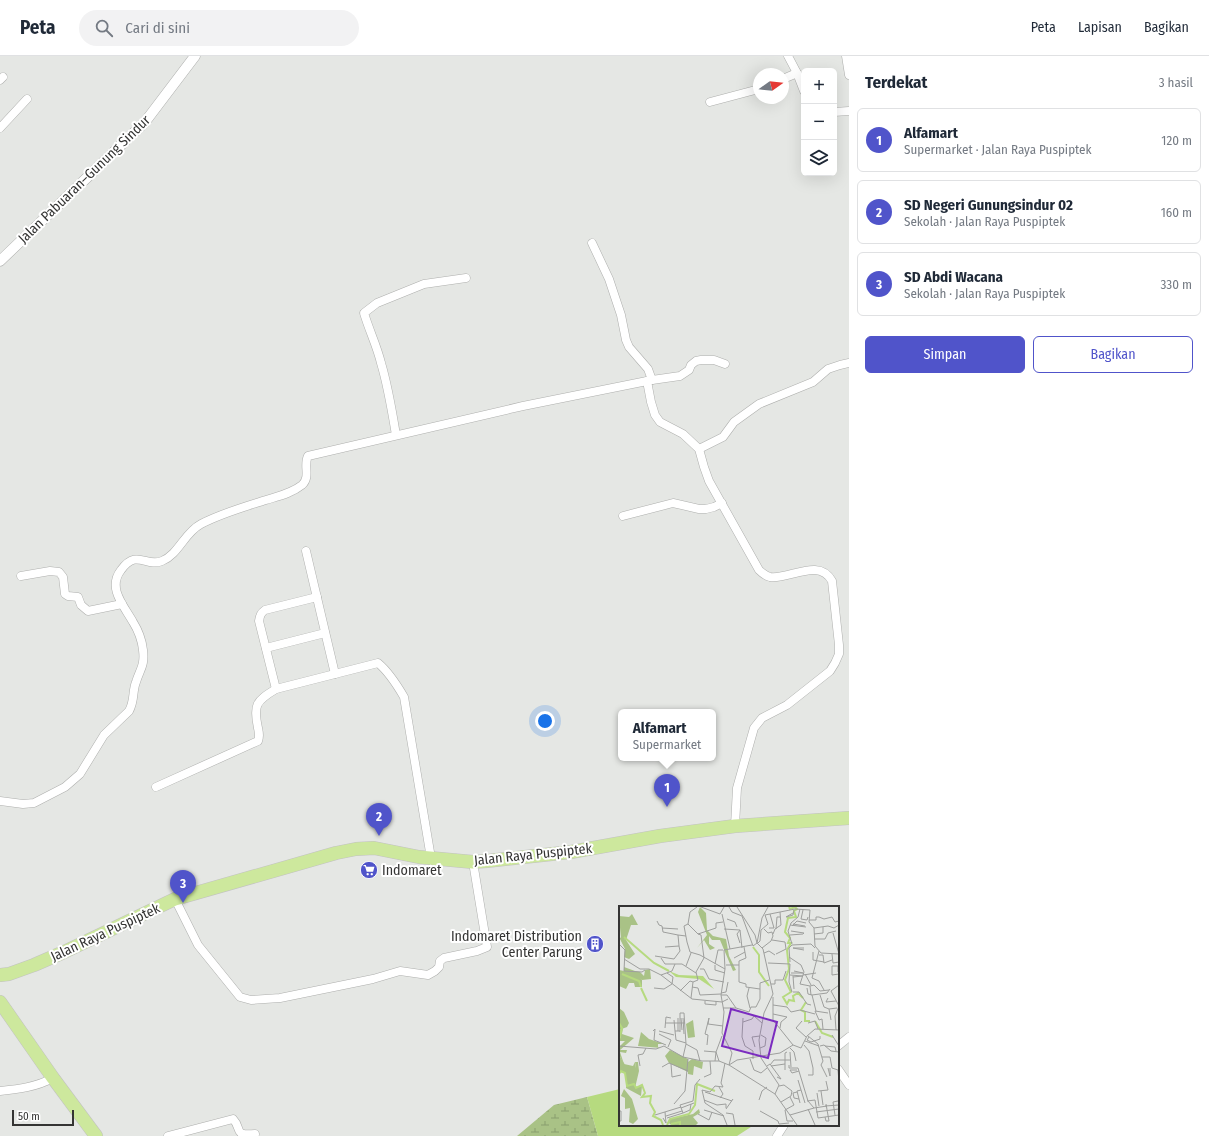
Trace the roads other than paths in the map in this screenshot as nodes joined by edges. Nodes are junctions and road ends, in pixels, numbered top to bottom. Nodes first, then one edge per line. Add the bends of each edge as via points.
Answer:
1 (195, 56) edge
2 (788, 56) edge
3 (846, 56) edge
4 (797, 73) junction
5 (849, 75) edge
6 (789, 76) edge
7 (801, 83) edge
8 (753, 90) edge
9 (27, 99) dead end
10 (710, 102) dead end
11 (849, 111) edge
12 (837, 112) edge
13 (0, 128) edge
14 (592, 243) dead end
15 (0, 261) edge
16 (466, 278) dead end
17 (849, 363) edge
18 (725, 364) dead end
19 (650, 380) junction
20 (396, 435) junction
21 (699, 449) junction
22 (722, 503) junction
23 (623, 516) dead end
24 (306, 551) dead end
25 (21, 576) dead end
26 (317, 596) junction
27 (122, 604) junction
28 (325, 633) junction
29 (266, 648) junction
30 (335, 674) junction
31 (276, 689) junction
32 (156, 788) dead end
33 (0, 801) edge
34 (849, 818) edge
35 (735, 826) junction
36 (431, 858) junction
37 (473, 862) junction
38 (175, 899) junction
39 (0, 975) edge
40 (0, 1002) edge
41 (849, 1037) edge
42 (839, 1045) edge
43 (839, 1070) edge
44 (53, 1078) junction
45 (849, 1085) edge
46 (0, 1091) edge
47 (783, 1126) edge
48 (255, 1134) dead end
49 (96, 1136) edge
50 (168, 1136) edge
51 (777, 1136) edge

1 - 15 street, Jalan Pabuaran–Gunung Sindur via 145,122
2 - 4 street
3 - 5 street
4 - 6 street
4 - 7 street
8 - 10 street
9 - 13 street
11 - 12 street
14 - 19 street via 609,279 626,340 648,368
16 - 20 street via 424,284 377,303 364,313 381,361
17 - 21 street via 828,369 813,382 758,404 734,422 723,437
18 - 19 street via 714,360 696,361 680,376
19 - 20 street
19 - 21 street via 655,415 660,422 683,434
20 - 27 street via 308,456 306,481 294,491 200,524 188,534 172,555 161,562 135,559 128,563 121,570 115,585
21 - 22 street via 709,481
22 - 23 street via 706,509 673,503
22 - 35 street via 763,573 775,577 813,570 830,576 839,654 830,671 787,705 762,718 754,728 736,788
24 - 26 street
25 - 27 street via 59,572 63,578 65,594 78,597 81,605 88,611
26 - 28 street
26 - 29 street via 261,612 259,621
27 - 33 street via 140,638 144,660 129,711 104,735 80,774 65,787 34,802 23,804
28 - 29 street
28 - 30 street
29 - 31 street
30 - 31 street
30 - 36 street via 378,664 398,686 404,697
31 - 32 street via 255,708 258,741
34 - 35 main road, Jalan Raya Puspiptek
35 - 37 main road, Jalan Raya Puspiptek via 571,852
36 - 37 main road, Jalan Raya Puspiptek
36 - 38 main road, Jalan Raya Puspiptek via 374,848 356,849
37 - 38 street via 487,947 444,958 440,961 439,967 428,975 400,971 280,998 251,1000 240,997 198,945
38 - 39 main road, Jalan Raya Puspiptek via 64,952 34,965
40 - 44 main road
41 - 42 street
43 - 45 street
44 - 46 street via 25,1088
44 - 49 main road
47 - 51 street
48 - 50 street via 241,1134 233,1119

